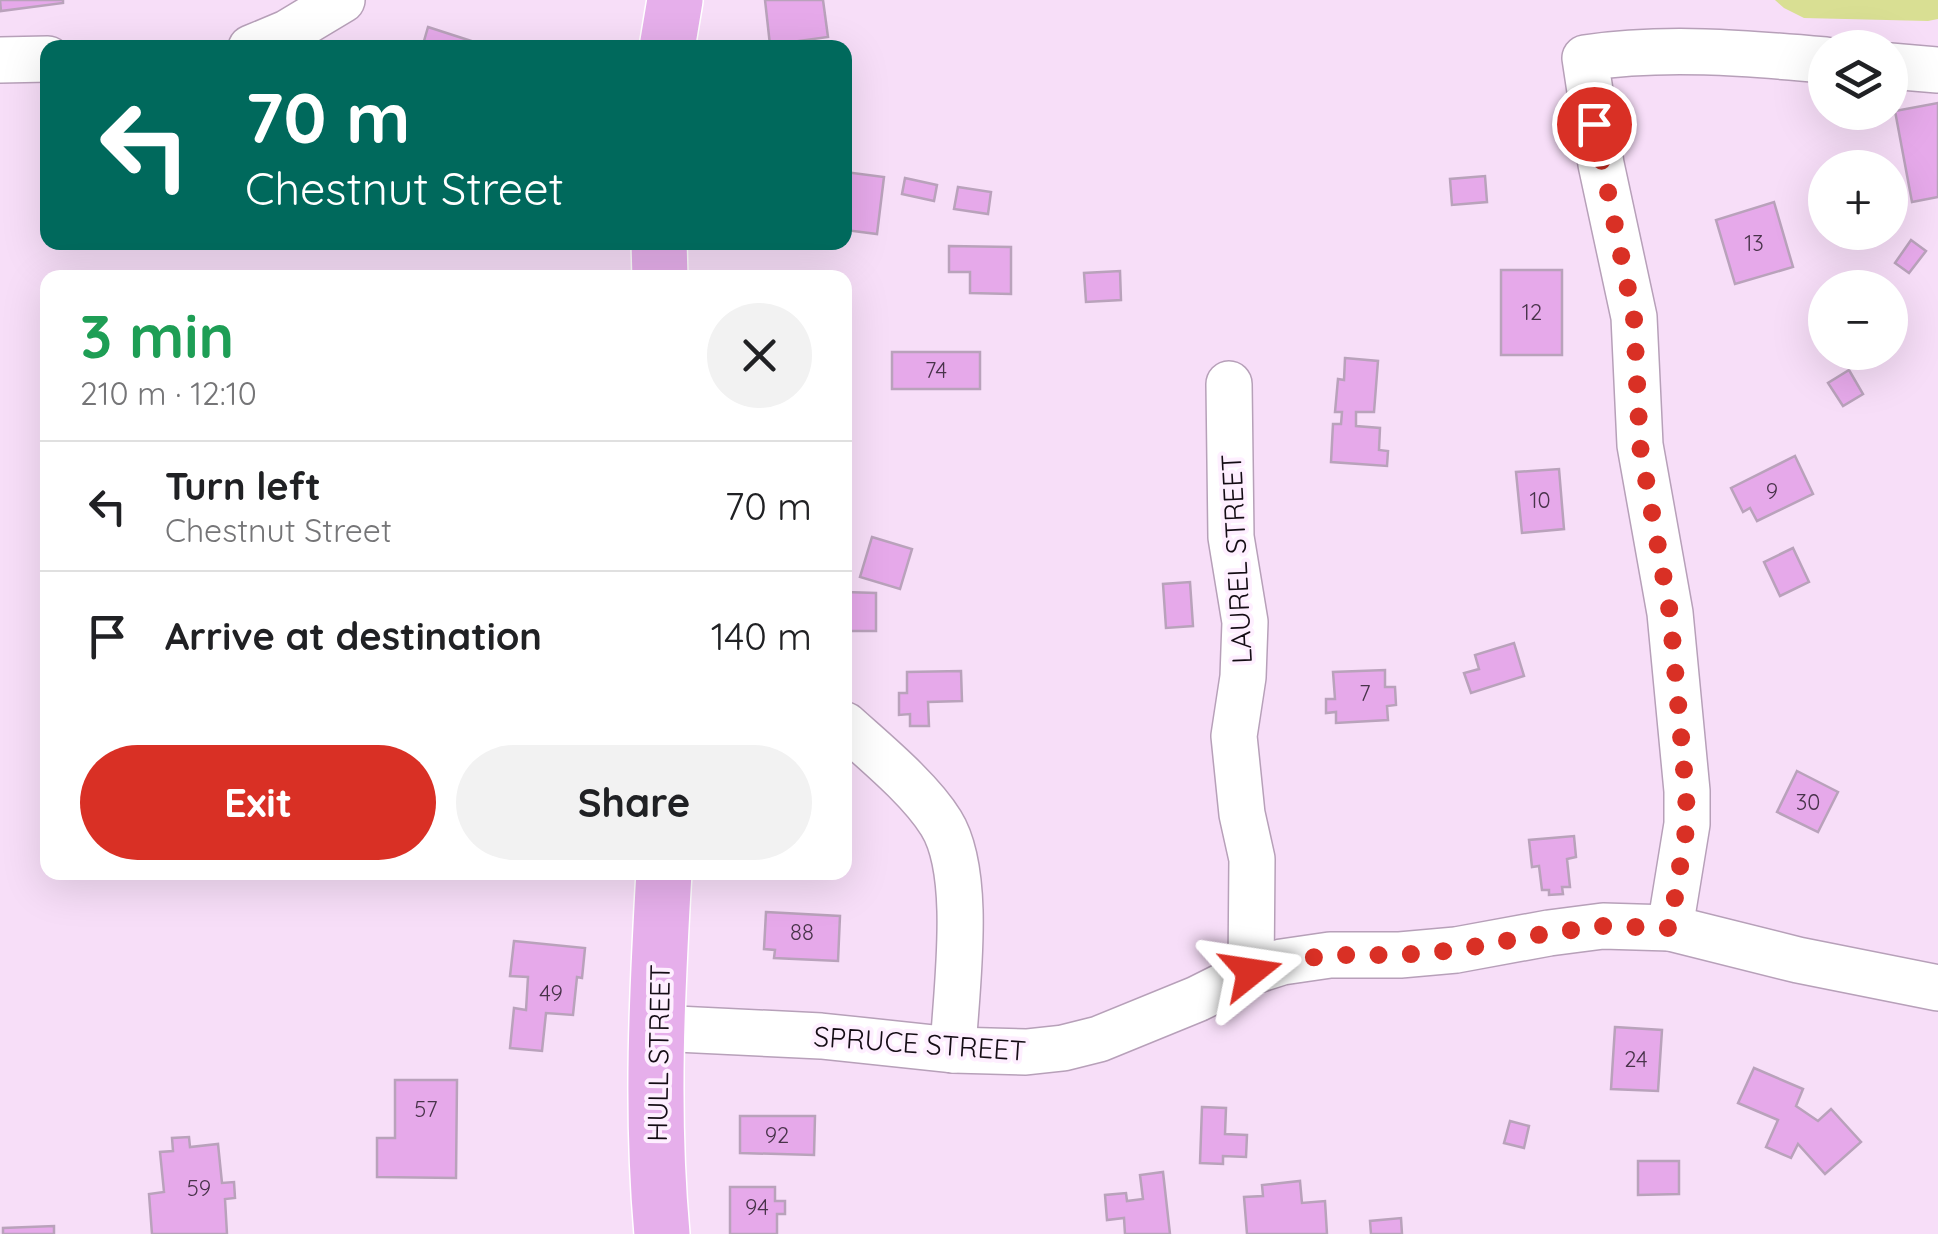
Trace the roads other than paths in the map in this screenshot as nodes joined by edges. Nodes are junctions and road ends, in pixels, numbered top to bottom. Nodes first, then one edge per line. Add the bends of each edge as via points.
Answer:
1 (342, 0) edge
2 (674, 0) edge
3 (271, 40) edge
4 (667, 40) edge
5 (40, 58) edge
6 (1808, 59) edge
7 (0, 60) edge
8 (1908, 68) edge
9 (1938, 70) edge
10 (1229, 384) dead end
11 (852, 732) edge
12 (664, 880) edge
13 (1670, 928) junction
14 (1251, 972) junction
15 (1938, 988) edge
16 (656, 1028) junction
17 (953, 1050) junction
18 (662, 1234) edge

1 - 3 street
2 - 4 main road
5 - 7 street
6 - 13 street via 1677,51 1585,58 1634,318 1640,446 1670,613 1687,824
8 - 9 street
10 - 14 street, LAUREL STREET via 1232,537 1246,622 1234,736 1252,859
11 - 17 street via 927,803 952,850 960,912
12 - 16 main road, HULL STREET
13 - 14 street, SPRUCE STREET via 1603,926 1456,950 1330,955
13 - 15 street, SPRUCE STREET
14 - 17 street, SPRUCE STREET via 1099,1039 1026,1052
16 - 17 street, SPRUCE STREET
16 - 18 main road, HULL STREET

